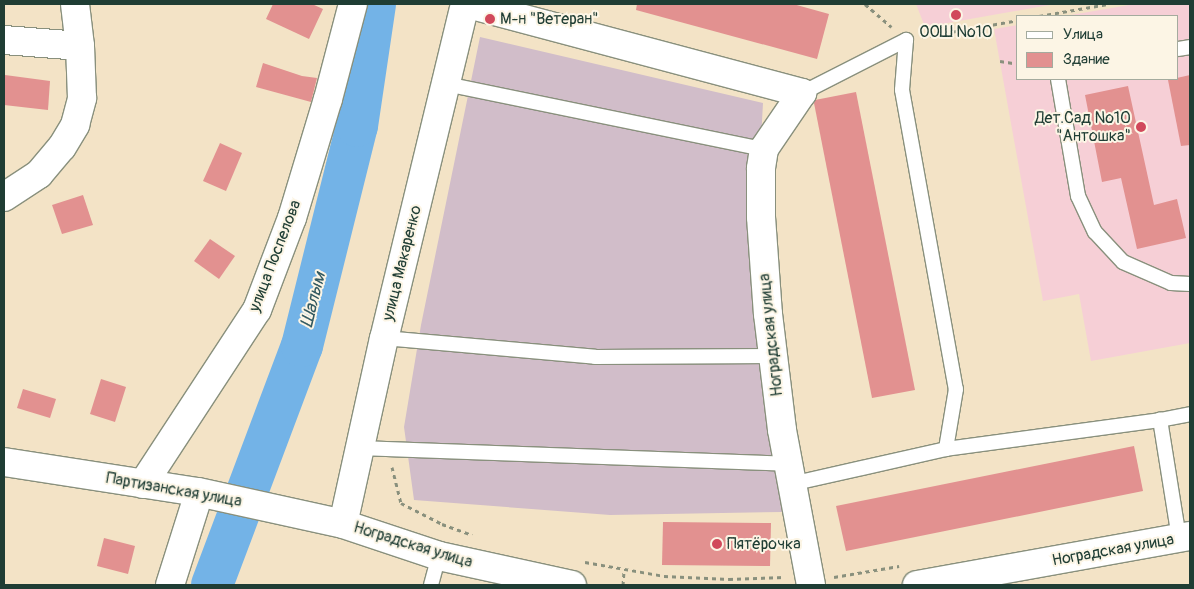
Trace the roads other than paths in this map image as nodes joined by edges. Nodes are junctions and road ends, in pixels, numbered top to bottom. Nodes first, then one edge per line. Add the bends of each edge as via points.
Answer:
1 (75, 4) edge
2 (353, 4) edge
3 (466, 4) edge
4 (4, 40) edge
5 (80, 46) junction
6 (1058, 80) edge
7 (446, 84) junction
8 (802, 93) junction
9 (764, 149) junction
10 (4, 198) edge
11 (1190, 284) edge
12 (384, 338) junction
13 (772, 356) junction
14 (1190, 414) edge
15 (1160, 420) junction
16 (359, 448) junction
17 (946, 449) junction
18 (4, 462) edge
19 (789, 474) junction
20 (143, 484) junction
21 (199, 493) junction
22 (343, 524) junction
23 (1185, 537) edge
24 (439, 556) junction
25 (574, 572) edge
26 (913, 575) edge
27 (974, 580) edge
28 (810, 581) edge
29 (170, 585) edge
30 (431, 585) edge

1 - 5 street
2 - 20 street, улица Поспелова via 292,218 257,310
3 - 7 street, улица Макаренко
3 - 8 street
4 - 5 street
5 - 10 street via 82,98 75,125 62,148 39,174
6 - 11 lane via 1078,196 1095,232 1123,262 1171,283
7 - 9 lane
7 - 12 street, улица Макаренко
8 - 9 street, Ноградская улица
8 - 17 lane via 906,40 902,90 956,389
9 - 13 street, Ноградская улица via 761,217
12 - 13 lane via 595,357
12 - 16 street, улица Макаренко
13 - 19 street, Ноградская улица
14 - 15 lane
15 - 17 lane
15 - 23 lane
16 - 19 lane
16 - 22 street, улица Макаренко
17 - 19 lane
18 - 20 street, Партизанская улица
19 - 28 street, Ноградская улица
20 - 21 street, Партизанская улица
21 - 22 street, Партизанская улица
21 - 29 street
22 - 24 street, Ноградская улица
23 - 27 street, Ноградская улица
24 - 25 street, Ноградская улица
24 - 30 lane
26 - 27 street, Ноградская улица

